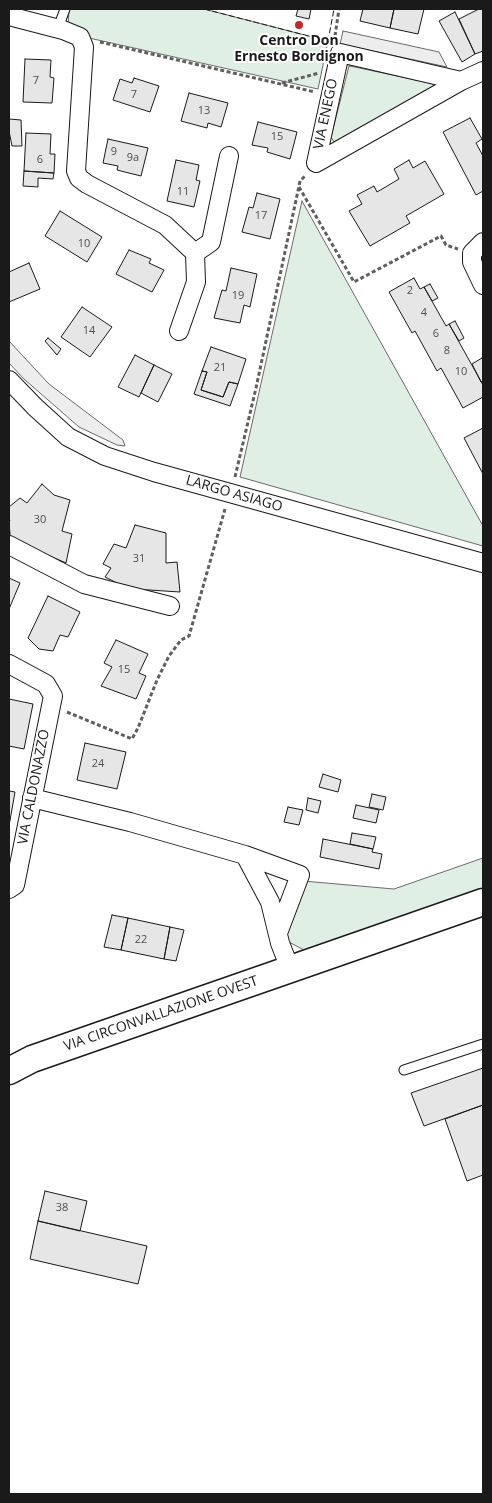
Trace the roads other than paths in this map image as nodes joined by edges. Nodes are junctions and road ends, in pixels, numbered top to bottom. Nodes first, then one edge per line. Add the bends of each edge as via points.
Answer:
1 (64, 9) edge
2 (9, 16) edge
3 (58, 28) junction
4 (483, 70) edge
5 (461, 80) junction
6 (229, 156) dead end
7 (483, 242) edge
8 (195, 253) junction
9 (483, 285) edge
10 (179, 330) dead end
11 (9, 380) edge
12 (9, 545) edge
13 (483, 564) edge
14 (170, 606) dead end
15 (9, 664) edge
16 (32, 798) junction
17 (245, 854) junction
18 (9, 889) edge
19 (483, 902) edge
20 (278, 932) junction
21 (290, 969) junction
22 (483, 1044) edge
23 (20, 1062) edge
24 (404, 1070) dead end
25 (9, 1071) edge

1 - 3 lane
2 - 3 street
3 - 8 street via 80,37 84,47 76,171 79,178 165,226
4 - 5 street, VIA ENEGO
5 - 5 street, VIA ENEGO via 444,90 316,163 340,53
6 - 8 street via 211,242
7 - 9 street via 472,253 472,262
8 - 10 street via 196,282
11 - 13 street, LARGO ASIAGO via 68,437 105,456
12 - 14 street via 84,584
15 - 16 street, VIA CALDONAZZO via 46,684 53,696
16 - 17 street
16 - 18 street, VIA CALDONAZZO via 15,885
17 - 20 street via 270,902
17 - 20 street via 300,875
19 - 21 main road, VIA CIRCONVALLAZIONE OVEST
20 - 21 street
21 - 23 main road, VIA CIRCONVALLAZIONE OVEST
22 - 24 lane
23 - 25 main road, VIA CIRCONVALLAZIONE OVEST

